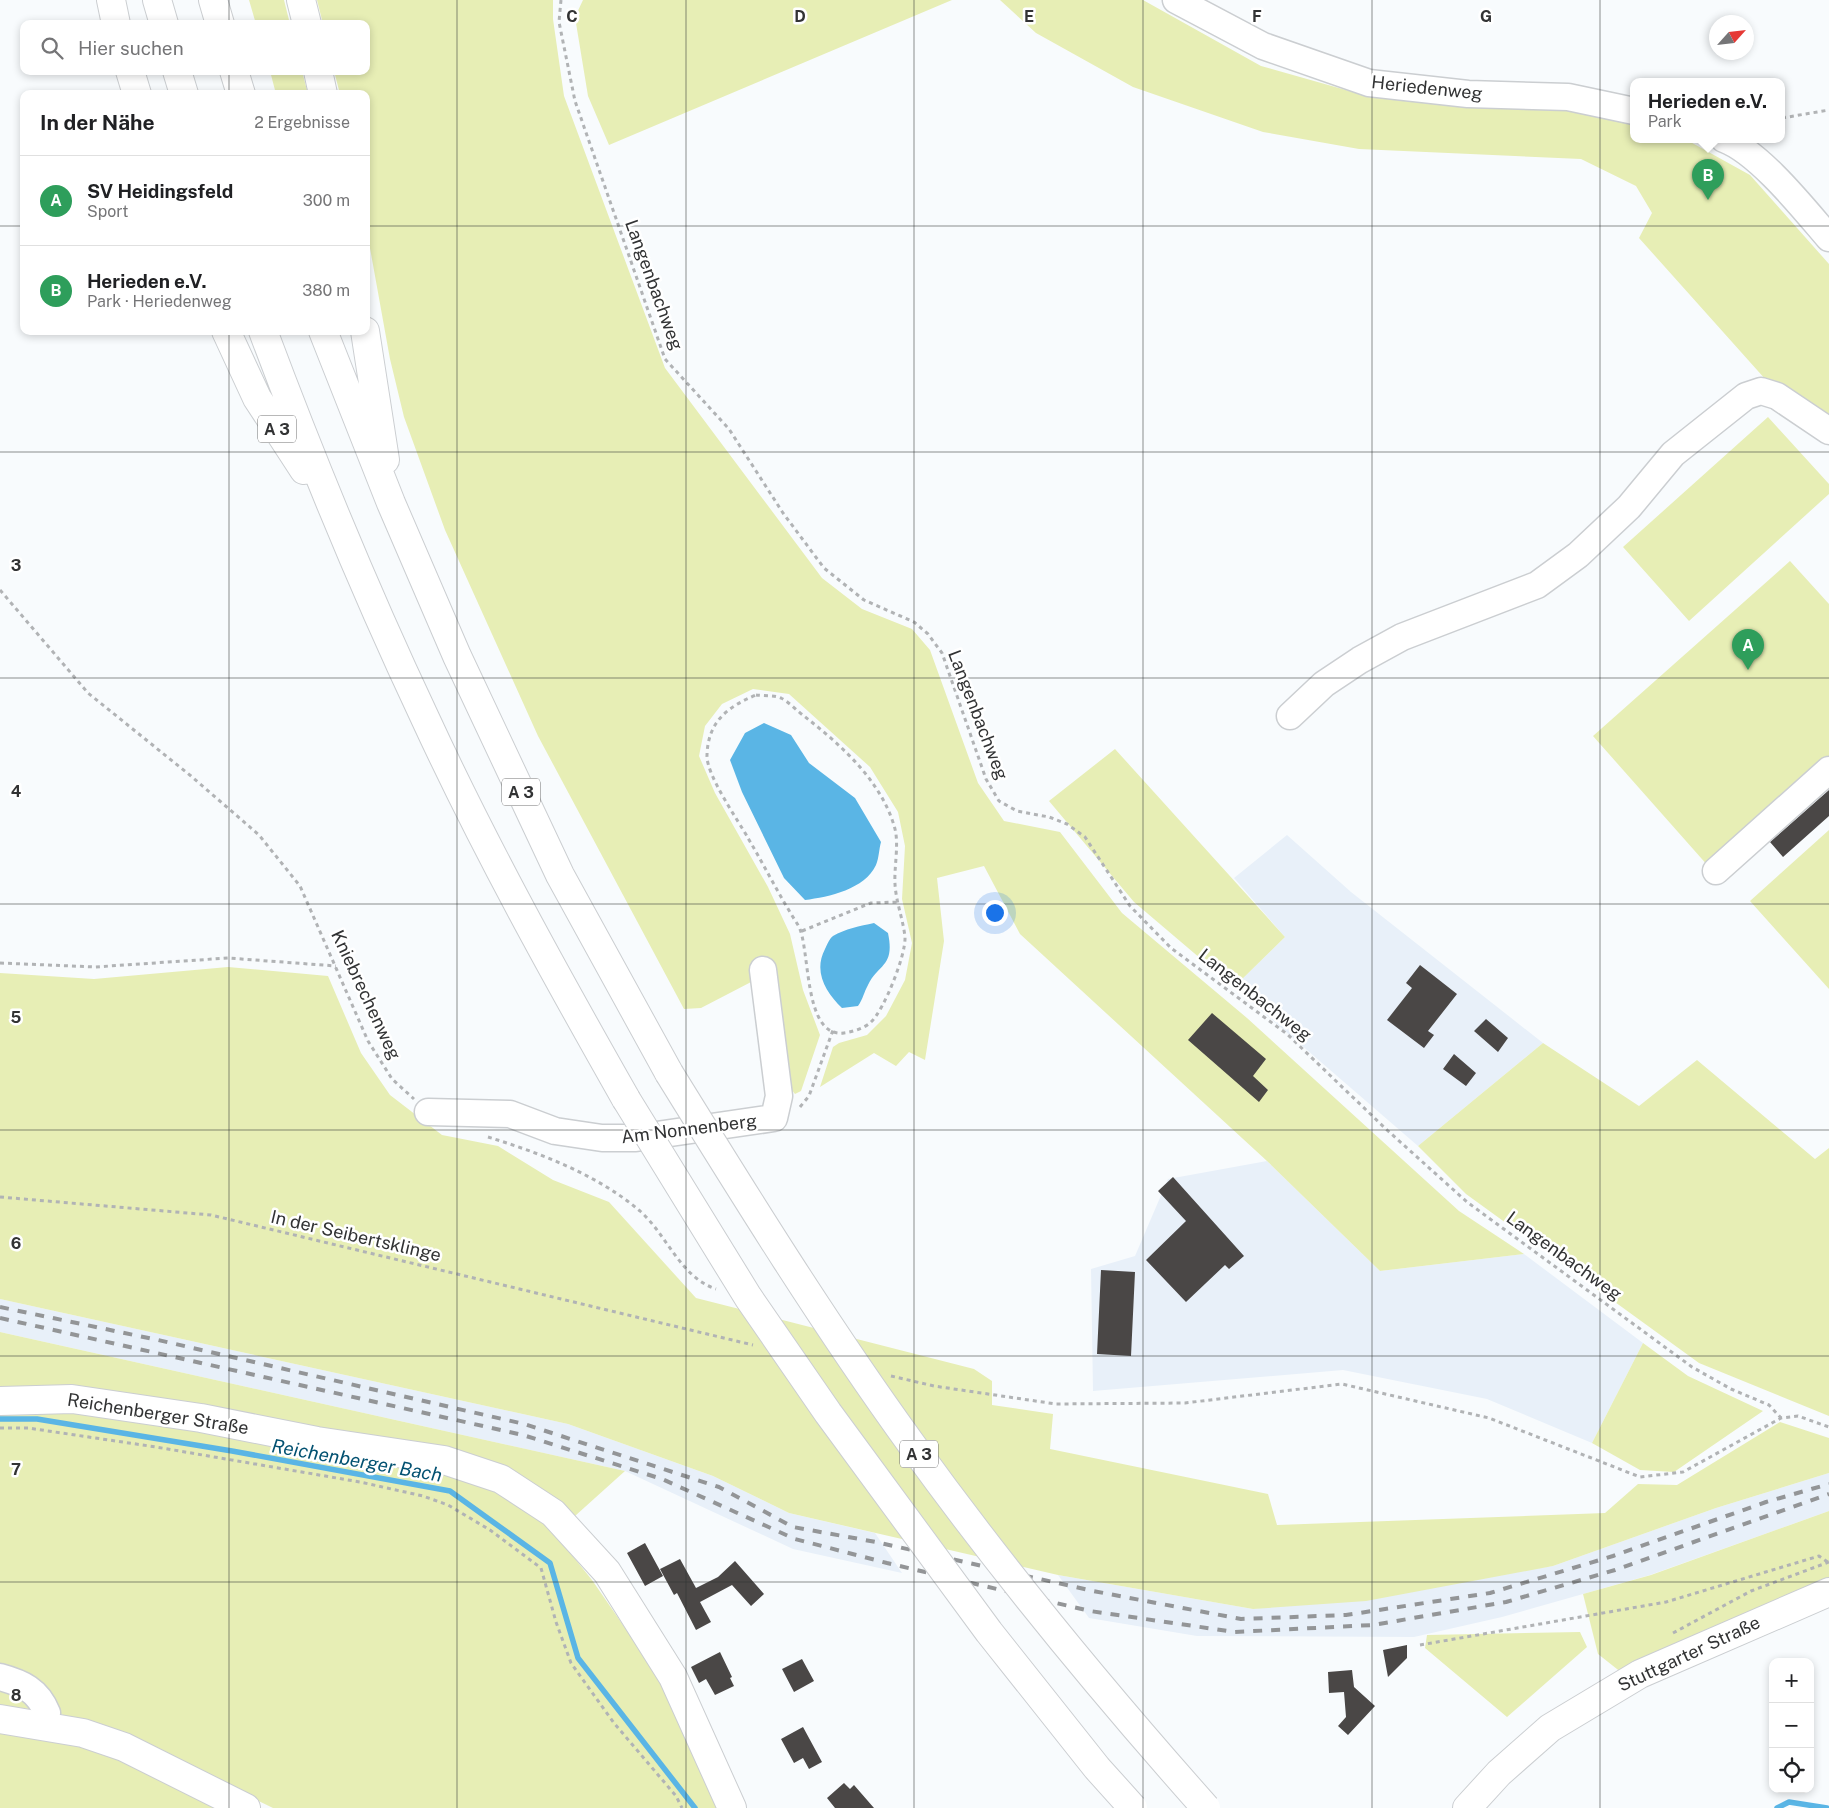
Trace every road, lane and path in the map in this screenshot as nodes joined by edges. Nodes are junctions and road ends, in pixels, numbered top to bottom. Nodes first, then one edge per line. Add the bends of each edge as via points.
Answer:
1 (111, 0) edge
2 (157, 0) edge
3 (213, 0) edge
4 (301, 0) edge
5 (561, 0) edge
6 (1176, 0) edge
7 (115, 20) edge
8 (163, 20) edge
9 (219, 20) edge
10 (306, 20) edge
11 (131, 75) edge
12 (178, 75) edge
13 (235, 75) edge
14 (319, 75) edge
15 (136, 90) edge
16 (183, 90) edge
17 (240, 90) edge
18 (322, 90) edge
19 (1630, 110) edge
20 (1829, 110) edge
21 (1785, 117) edge
22 (1733, 143) edge
23 (1829, 238) edge
24 (228, 335) edge
25 (264, 335) edge
26 (325, 335) edge
27 (366, 335) edge
28 (1829, 431) edge
29 (391, 503) junction
30 (338, 522) junction
31 (0, 590) edge
32 (1290, 716) dead end
33 (1829, 770) edge
34 (1716, 871) dead end
35 (897, 902) junction
36 (802, 931) junction
37 (0, 963) edge
38 (336, 966) junction
39 (763, 970) dead end
40 (833, 1030) junction
41 (428, 1112) joint
42 (774, 1118) junction
43 (481, 1134) dead end
44 (0, 1197) edge
45 (718, 1289) dead end
46 (700, 1332) dead end
47 (966, 1391) dead end
48 (0, 1401) edge
49 (1781, 1418) junction
50 (0, 1428) edge
51 (1829, 1428) edge
52 (1829, 1563) edge
53 (1829, 1592) edge
54 (1420, 1645) dead end
55 (0, 1677) edge
56 (0, 1719) edge
57 (41, 1725) junction
58 (246, 1808) edge
59 (682, 1808) edge
60 (732, 1808) edge
61 (1133, 1808) edge
62 (1206, 1808) edge
63 (1467, 1808) edge

1 - 7 main road
2 - 8 main road
3 - 9 main road
4 - 10 main road
5 - 49 path, Langenbachweg via 559,22 575,101 666,359 729,429 783,513 824,568 864,600 914,622 928,634 942,654 986,779 999,801 1017,811 1067,824 1085,836 1130,906 1171,948 1287,1034 1467,1202 1692,1367 1769,1405
6 - 19 street, Heriedenweg via 1263,46 1369,83 1468,94 1568,98
11 - 15 main road
12 - 16 main road
13 - 17 main road
14 - 18 main road
20 - 21 path
22 - 23 street via 1769,172
24 - 30 main road, A 3 via 257,398
25 - 30 main road, A 3
26 - 29 main road, A 3
27 - 29 main road
28 - 32 street via 1777,396 1761,391 1746,396 1673,454 1629,507 1578,555 1537,585 1402,638 1360,660 1324,684
29 - 62 main road, A 3, bridge via 457,656 560,875 669,1073 792,1270 912,1445 1030,1602
30 - 61 main road, A 3, bridge via 424,717 533,933 626,1099 748,1296 828,1413 989,1632 1097,1768
31 - 38 path, Kniebrechenweg via 88,693 259,835 300,886
33 - 34 street
35 - 36 path via 871,903
35 - 36 path via 896,830 865,772 827,734 780,698 756,695 734,704 720,717 710,735 707,758 717,786
35 - 40 path via 905,938 901,963 878,1014 871,1023 858,1029 842,1033
36 - 40 path via 811,1000 818,1015
37 - 38 path via 95,967 228,958
38 - 41 path, Kniebrechenweg via 368,1041 392,1079
39 - 42 street, Am Nonnenberg via 779,1096
40 - 42 path via 809,1096 794,1113
41 - 42 street, Am Nonnenberg via 510,1114 555,1131 602,1138 636,1138
43 - 45 path via 530,1150 618,1194 642,1213 684,1267
44 - 46 path, In der Seibertsklinge via 211,1215
47 - 49 path via 1056,1404 1185,1404 1342,1384 1489,1418 1640,1476 1683,1472
48 - 60 main road, Reichenberger Straße via 72,1399 201,1418 317,1441 444,1460 501,1479 553,1513 608,1572 674,1677
49 - 51 path via 1798,1416
50 - 59 path via 28,1428 156,1447 360,1482 448,1505 490,1530 541,1568 571,1663 614,1722 676,1796
52 - 54 path via 1818,1556 1666,1602
53 - 63 main road, Stuttgarter Straße via 1640,1674 1550,1728 1494,1770
55 - 57 street via 22,1683 34,1692 47,1713
56 - 57 main road
57 - 58 main road via 83,1733 124,1746

